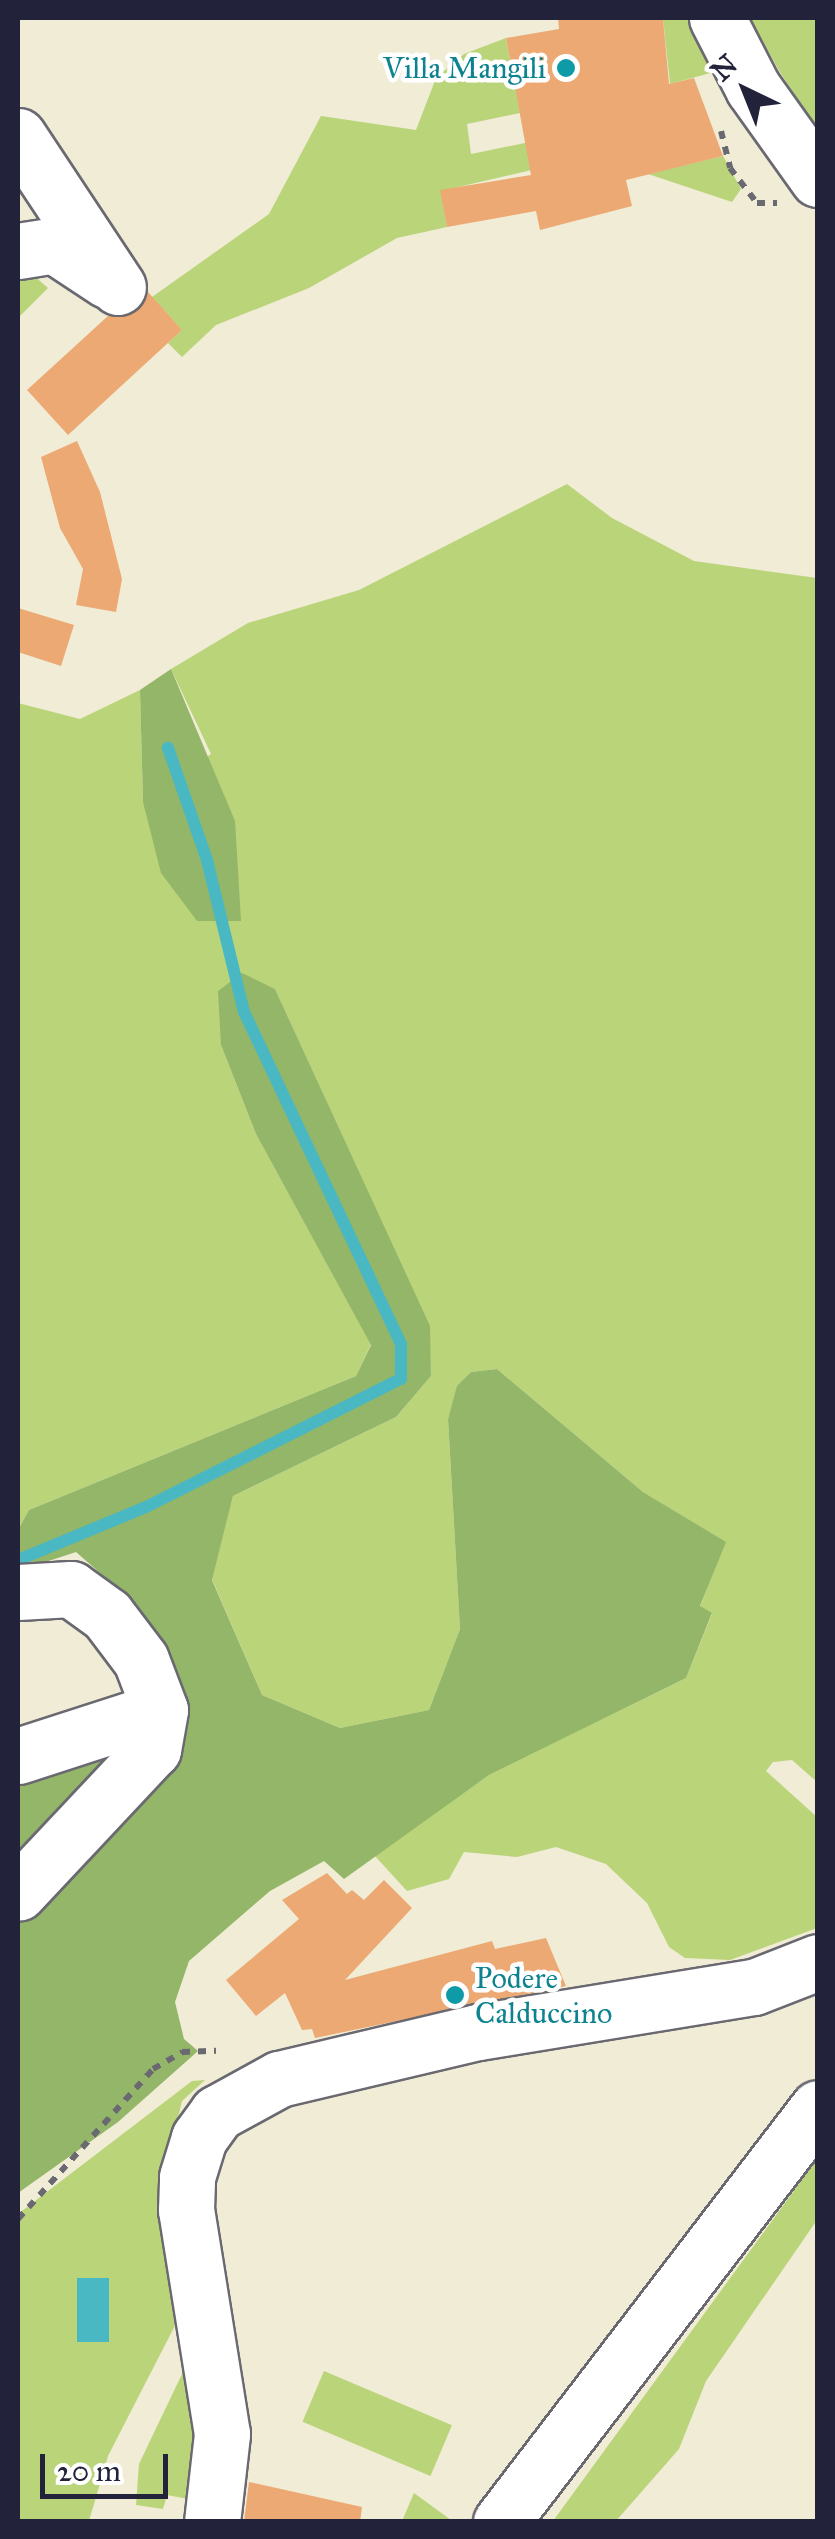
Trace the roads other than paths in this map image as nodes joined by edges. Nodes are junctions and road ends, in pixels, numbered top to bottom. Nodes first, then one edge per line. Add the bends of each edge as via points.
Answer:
1 (717, 18) edge
2 (18, 136) edge
3 (798, 191) edge
4 (18, 251) edge
5 (18, 1592) edge
6 (160, 1710) junction
7 (18, 1756) edge
8 (18, 1893) edge
9 (818, 1962) edge
10 (818, 2108) edge
11 (212, 2522) edge
12 (501, 2522) edge

1 - 3 street
2 - 4 street via 118,287 54,245
5 - 6 street via 70,1589 107,1614 140,1660
6 - 7 street
6 - 8 street via 153,1749
9 - 11 street via 754,1987 478,2032 279,2078 217,2113 195,2151 186,2210 222,2434
10 - 12 street

